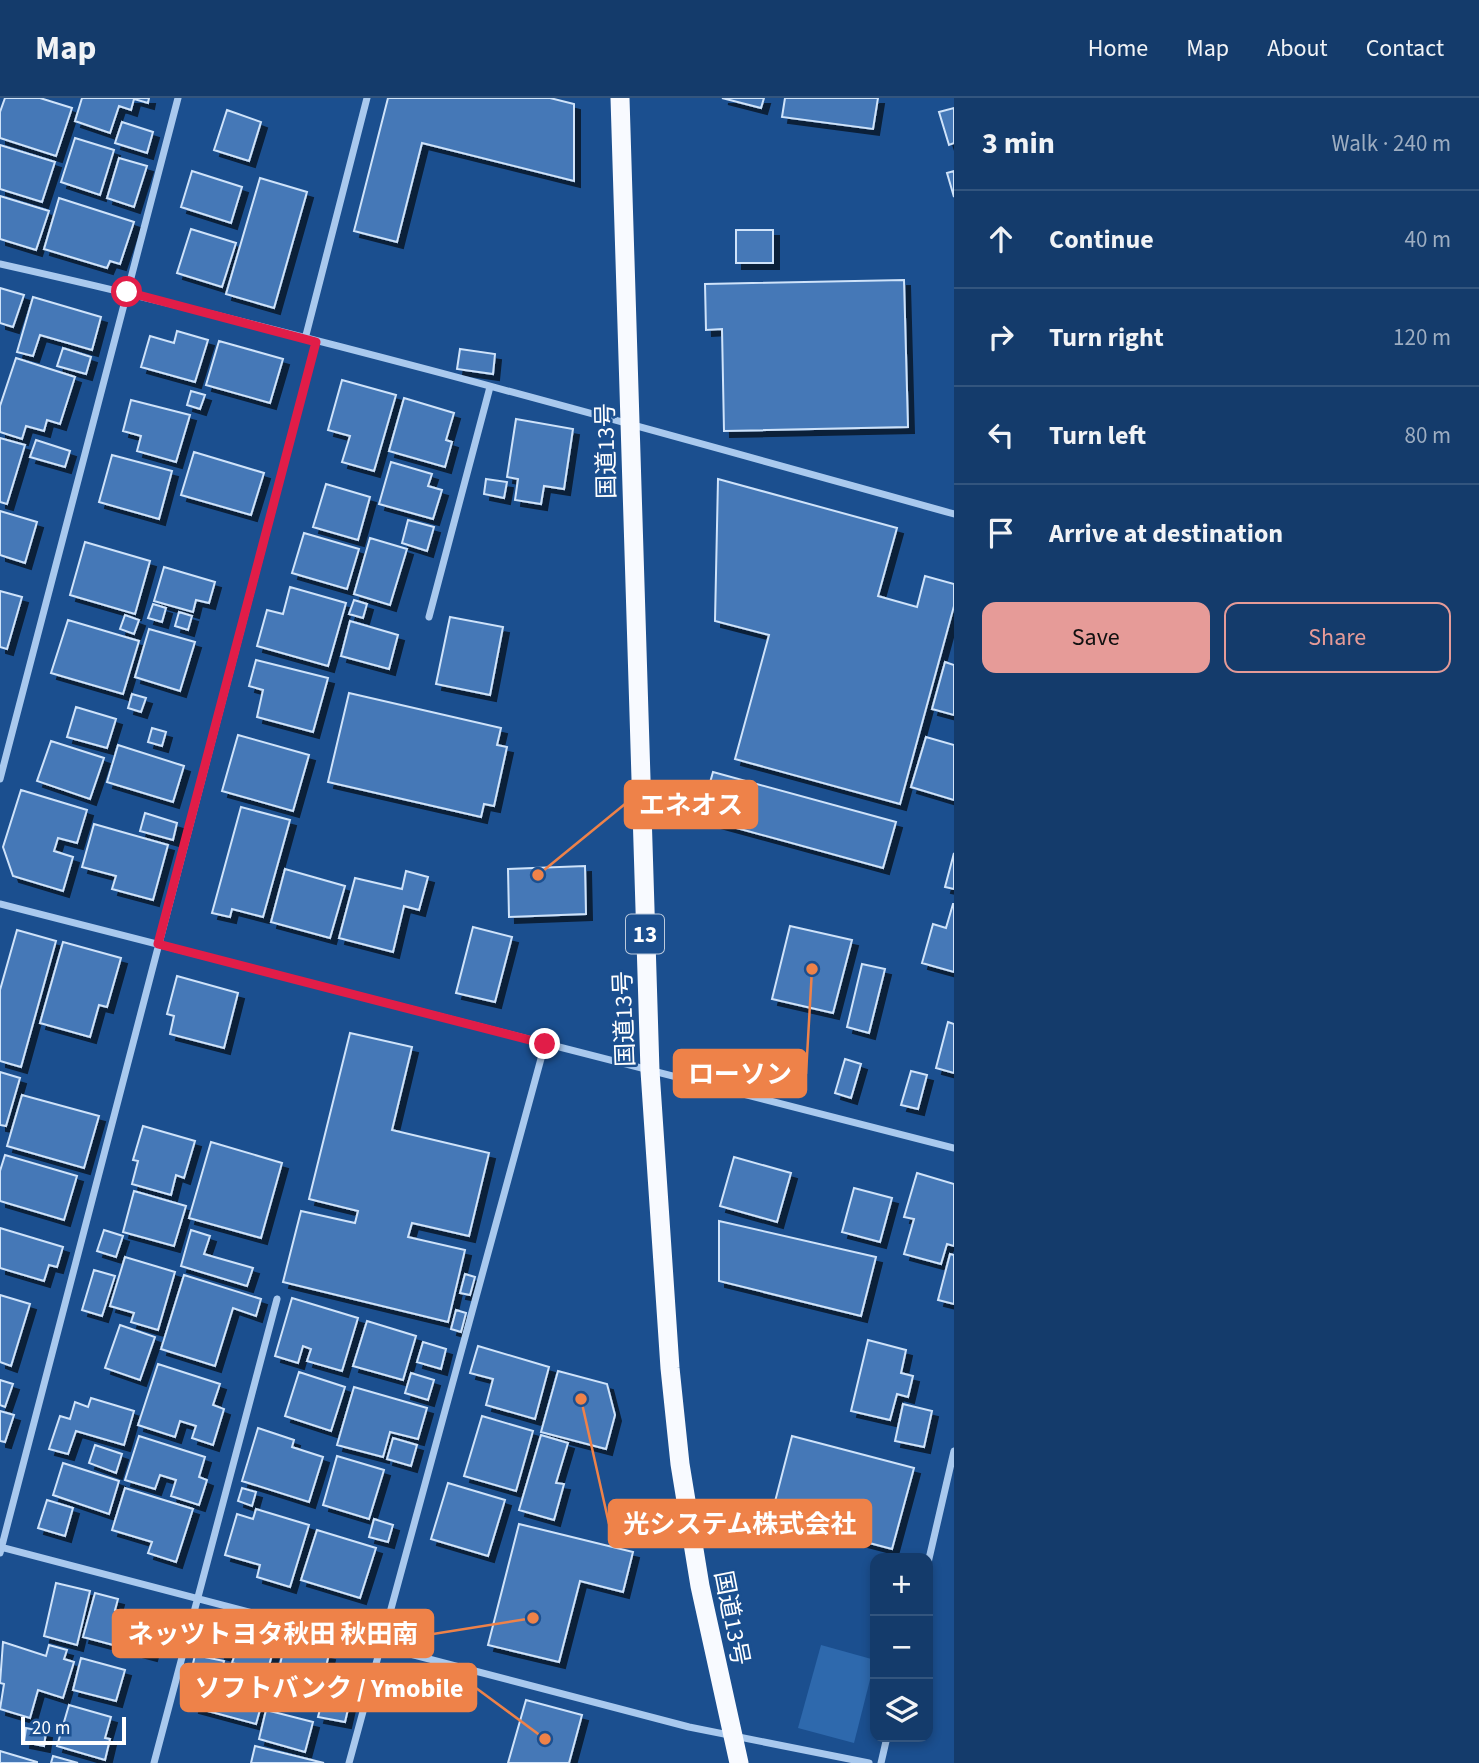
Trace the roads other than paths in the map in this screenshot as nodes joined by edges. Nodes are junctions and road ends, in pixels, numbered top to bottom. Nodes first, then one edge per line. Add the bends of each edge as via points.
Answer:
1 (178, 98) edge
2 (368, 98) edge
3 (620, 98) edge
4 (0, 264) edge
5 (127, 292) junction
6 (305, 339) junction
7 (316, 342) junction
8 (490, 387) junction
9 (631, 424) junction
10 (954, 514) edge
11 (429, 617) dead end
12 (0, 779) edge
13 (0, 904) edge
14 (158, 944) junction
15 (545, 1044) junction
16 (650, 1071) junction
17 (954, 1148) edge
18 (277, 1299) dead end
19 (954, 1451) edge
20 (1, 1549) edge
21 (930, 1553) edge
22 (198, 1598) junction
23 (380, 1646) junction
24 (732, 1735) junction
25 (886, 1742) edge
26 (154, 1763) edge
27 (349, 1763) edge
28 (739, 1763) edge
29 (870, 1763) edge
30 (881, 1763) edge

1 - 5 street
2 - 6 street
3 - 9 highway, 国道13号 / 13
4 - 5 street
5 - 6 street
5 - 12 street
6 - 7 street
7 - 8 street
7 - 14 street
8 - 9 street
8 - 11 street
9 - 10 street
9 - 16 highway, 国道13号 / 13
13 - 14 street
14 - 15 street
14 - 20 street
15 - 16 street
15 - 23 street
16 - 17 street
16 - 24 highway, 国道13号 / 13 via 680,1464
18 - 22 street
19 - 21 street
20 - 22 street
22 - 23 street
22 - 26 street
23 - 24 street
23 - 27 street
24 - 28 highway, 国道13号 / 13
24 - 29 street
25 - 30 street

